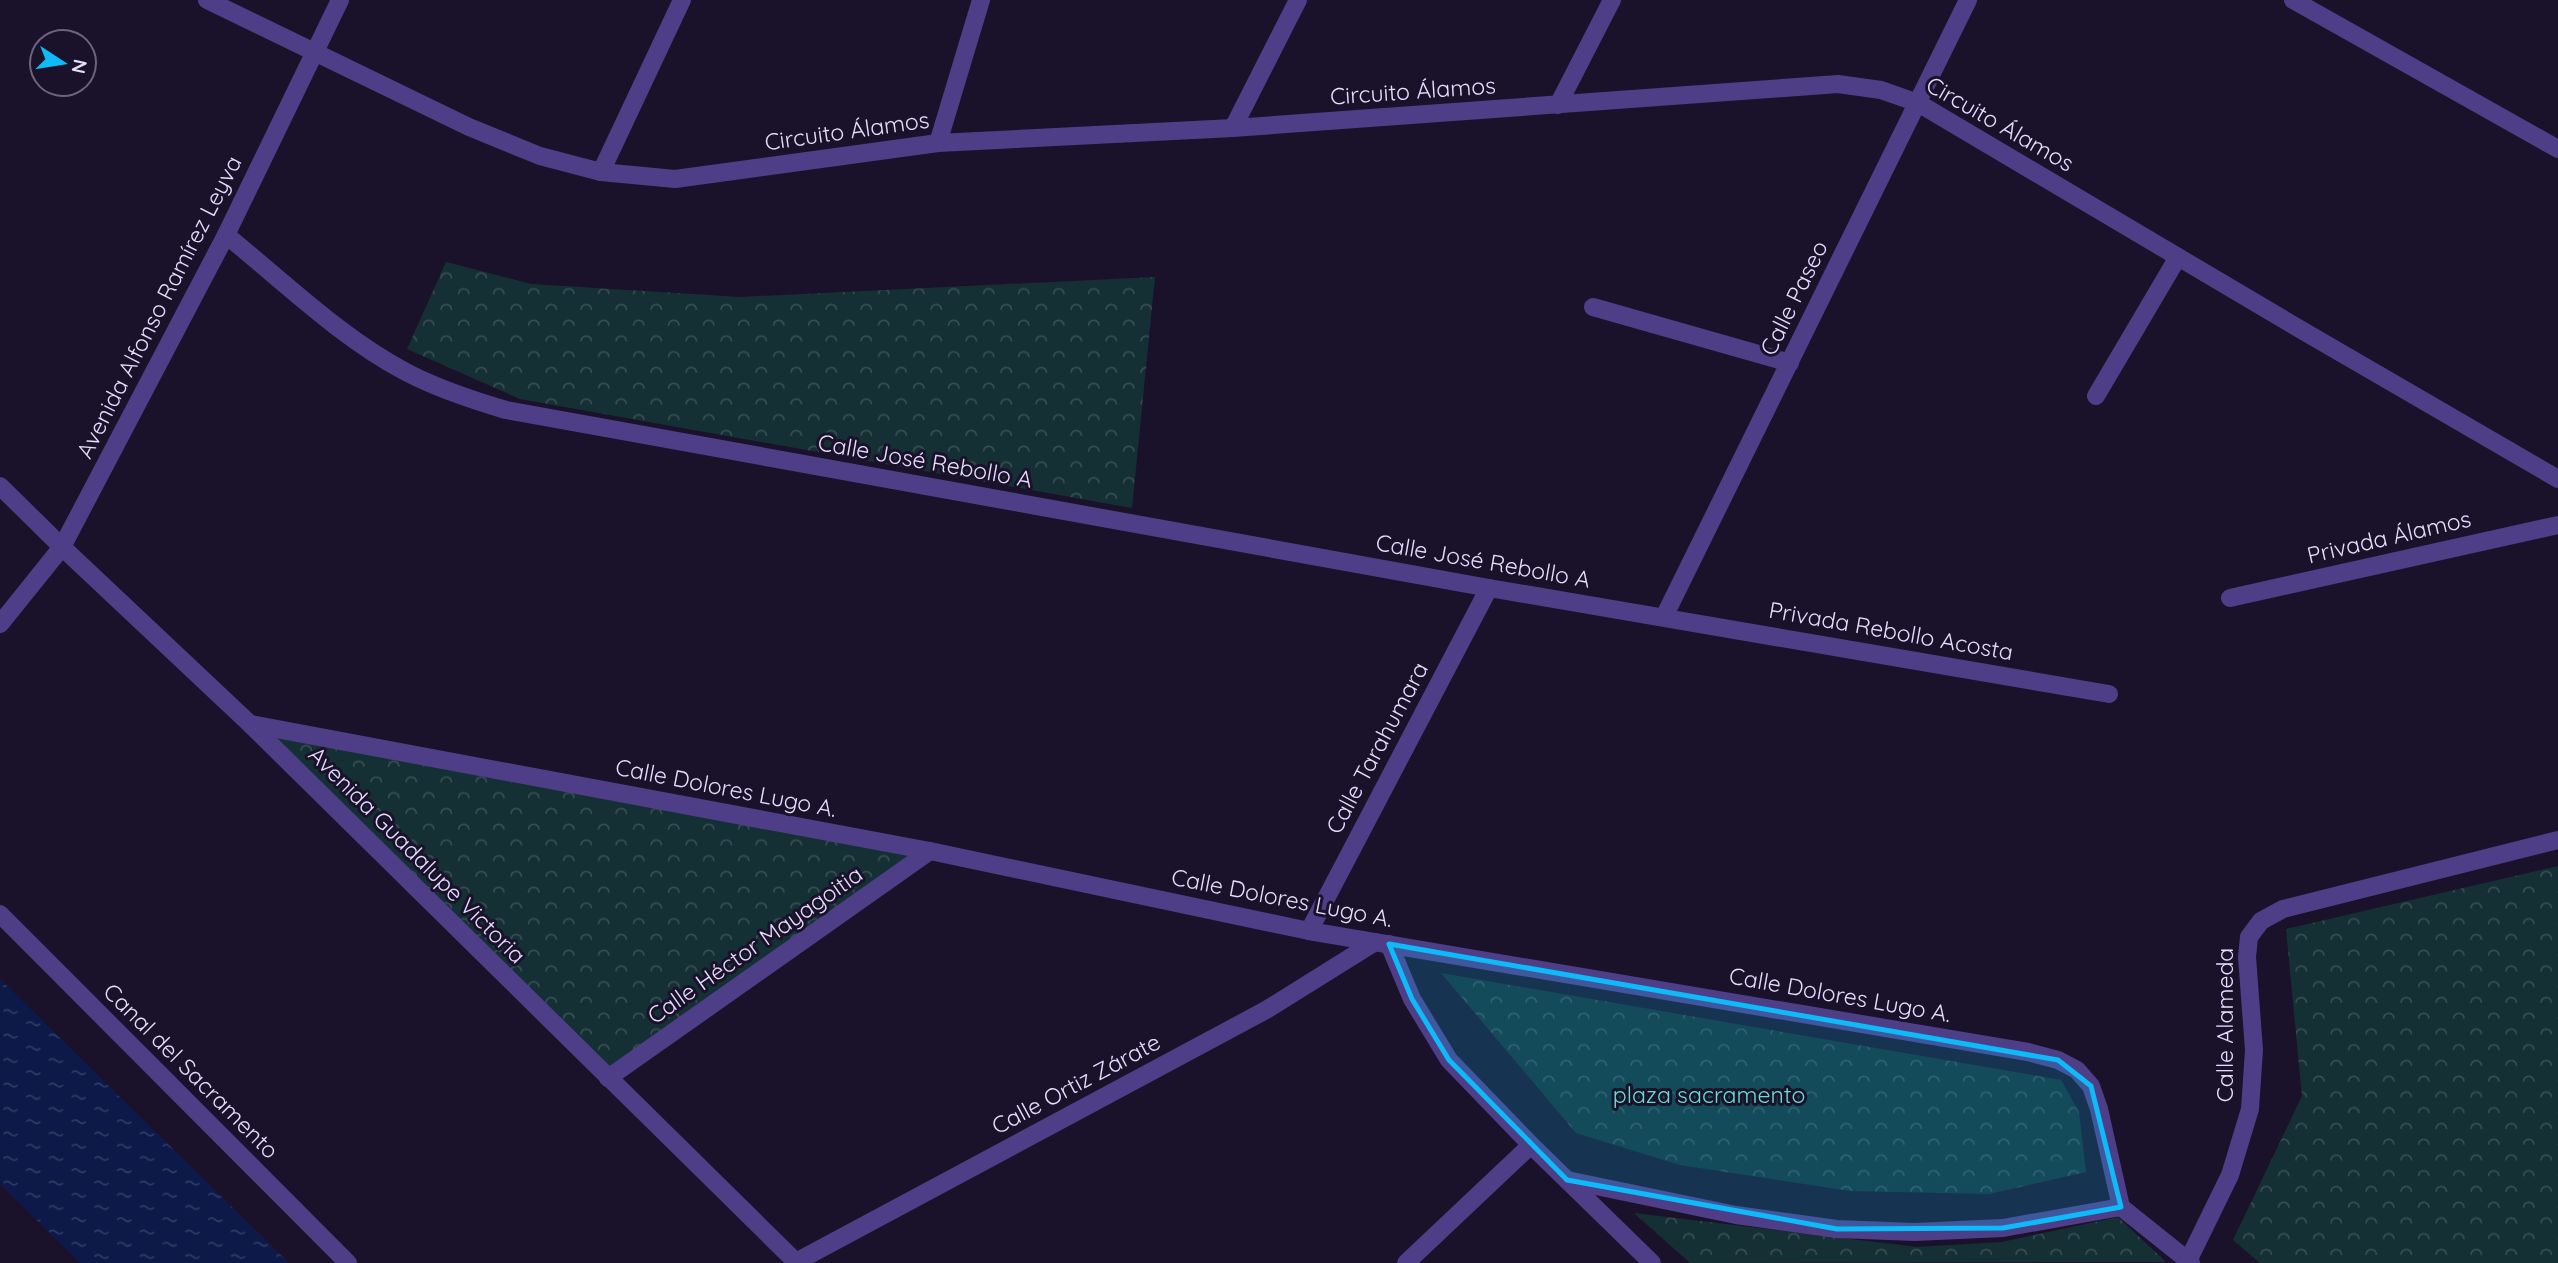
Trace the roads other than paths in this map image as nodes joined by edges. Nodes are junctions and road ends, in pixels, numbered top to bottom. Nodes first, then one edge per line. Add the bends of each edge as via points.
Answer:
1 (206, 0) edge
2 (340, 0) edge
3 (682, 0) edge
4 (981, 0) edge
5 (1298, 0) edge
6 (1612, 0) edge
7 (1968, 0) edge
8 (2293, 0) edge
9 (314, 51) junction
10 (1918, 103) junction
11 (1558, 105) junction
12 (1233, 128) junction
13 (938, 143) junction
14 (2558, 149) edge
15 (601, 172) junction
16 (226, 235) junction
17 (2178, 257) junction
18 (1593, 307) dead end
19 (1790, 363) junction
20 (2096, 396) dead end
21 (2558, 479) edge
22 (0, 486) edge
23 (2558, 525) edge
24 (62, 547) junction
25 (1489, 588) junction
26 (2230, 598) dead end
27 (1664, 617) junction
28 (0, 624) edge
29 (2109, 694) dead end
30 (250, 724) junction
31 (2558, 840) edge
32 (930, 851) junction
33 (0, 914) edge
34 (1309, 931) junction
35 (1382, 943) junction
36 (608, 1078) junction
37 (1531, 1145) junction
38 (1567, 1180) junction
39 (2121, 1207) junction
40 (2189, 1262) edge
41 (348, 1263) edge
42 (796, 1263) edge
43 (1406, 1263) edge
44 (1652, 1263) edge

1 - 9 street, Circuito Álamos
2 - 9 street, Avenida Alfonso Ramírez Leyva
3 - 15 street
4 - 13 street
5 - 12 street
6 - 11 street
7 - 10 street, Calle Paseo
8 - 14 street
9 - 15 street, Circuito Álamos via 469,127 540,156
9 - 16 street, Avenida Alfonso Ramírez Leyva
10 - 11 street, Circuito Álamos via 1881,90 1838,84
10 - 17 street, Circuito Álamos
10 - 19 street, Calle Paseo
11 - 12 street, Circuito Álamos
12 - 13 street, Circuito Álamos
13 - 15 street, Circuito Álamos via 675,179
16 - 24 street, Avenida Alfonso Ramírez Leyva
16 - 25 street, Calle José Rebollo A via 353,338 405,372 453,394 506,410
17 - 20 street
17 - 21 street, Circuito Álamos
18 - 19 street
19 - 27 street, Calle Paseo
22 - 24 street, Avenida Guadalupe Victoria
23 - 26 street, Privada Álamos
24 - 28 street, Avenida Alfonso Ramírez Leyva
24 - 30 street, Avenida Guadalupe Victoria
25 - 27 street, Calle José Rebollo A
25 - 34 street, Calle Tarahumara
27 - 29 street, Privada Rebollo Acosta
30 - 32 street, Calle Dolores Lugo A.
30 - 36 street, Avenida Guadalupe Victoria
31 - 40 street, Calle Alameda via 2283,909 2261,921 2249,937 2247,957 2254,1050 2250,1109 2230,1175
32 - 34 street, Calle Dolores Lugo A.
32 - 36 street, Calle Héctor Mayagoitia
33 - 41 street, Canal del Sacramento
34 - 35 street, Calle Dolores Lugo A.
35 - 37 street via 1449,1060
35 - 39 street, Calle Dolores Lugo A. via 2058,1060 2077,1070 2091,1086
35 - 42 street, Calle Ortiz Zárate
36 - 42 street, Avenida Guadalupe Victoria
37 - 38 street
37 - 43 street
38 - 39 street via 1735,1215 1837,1229 2003,1228
38 - 44 street
39 - 40 street

